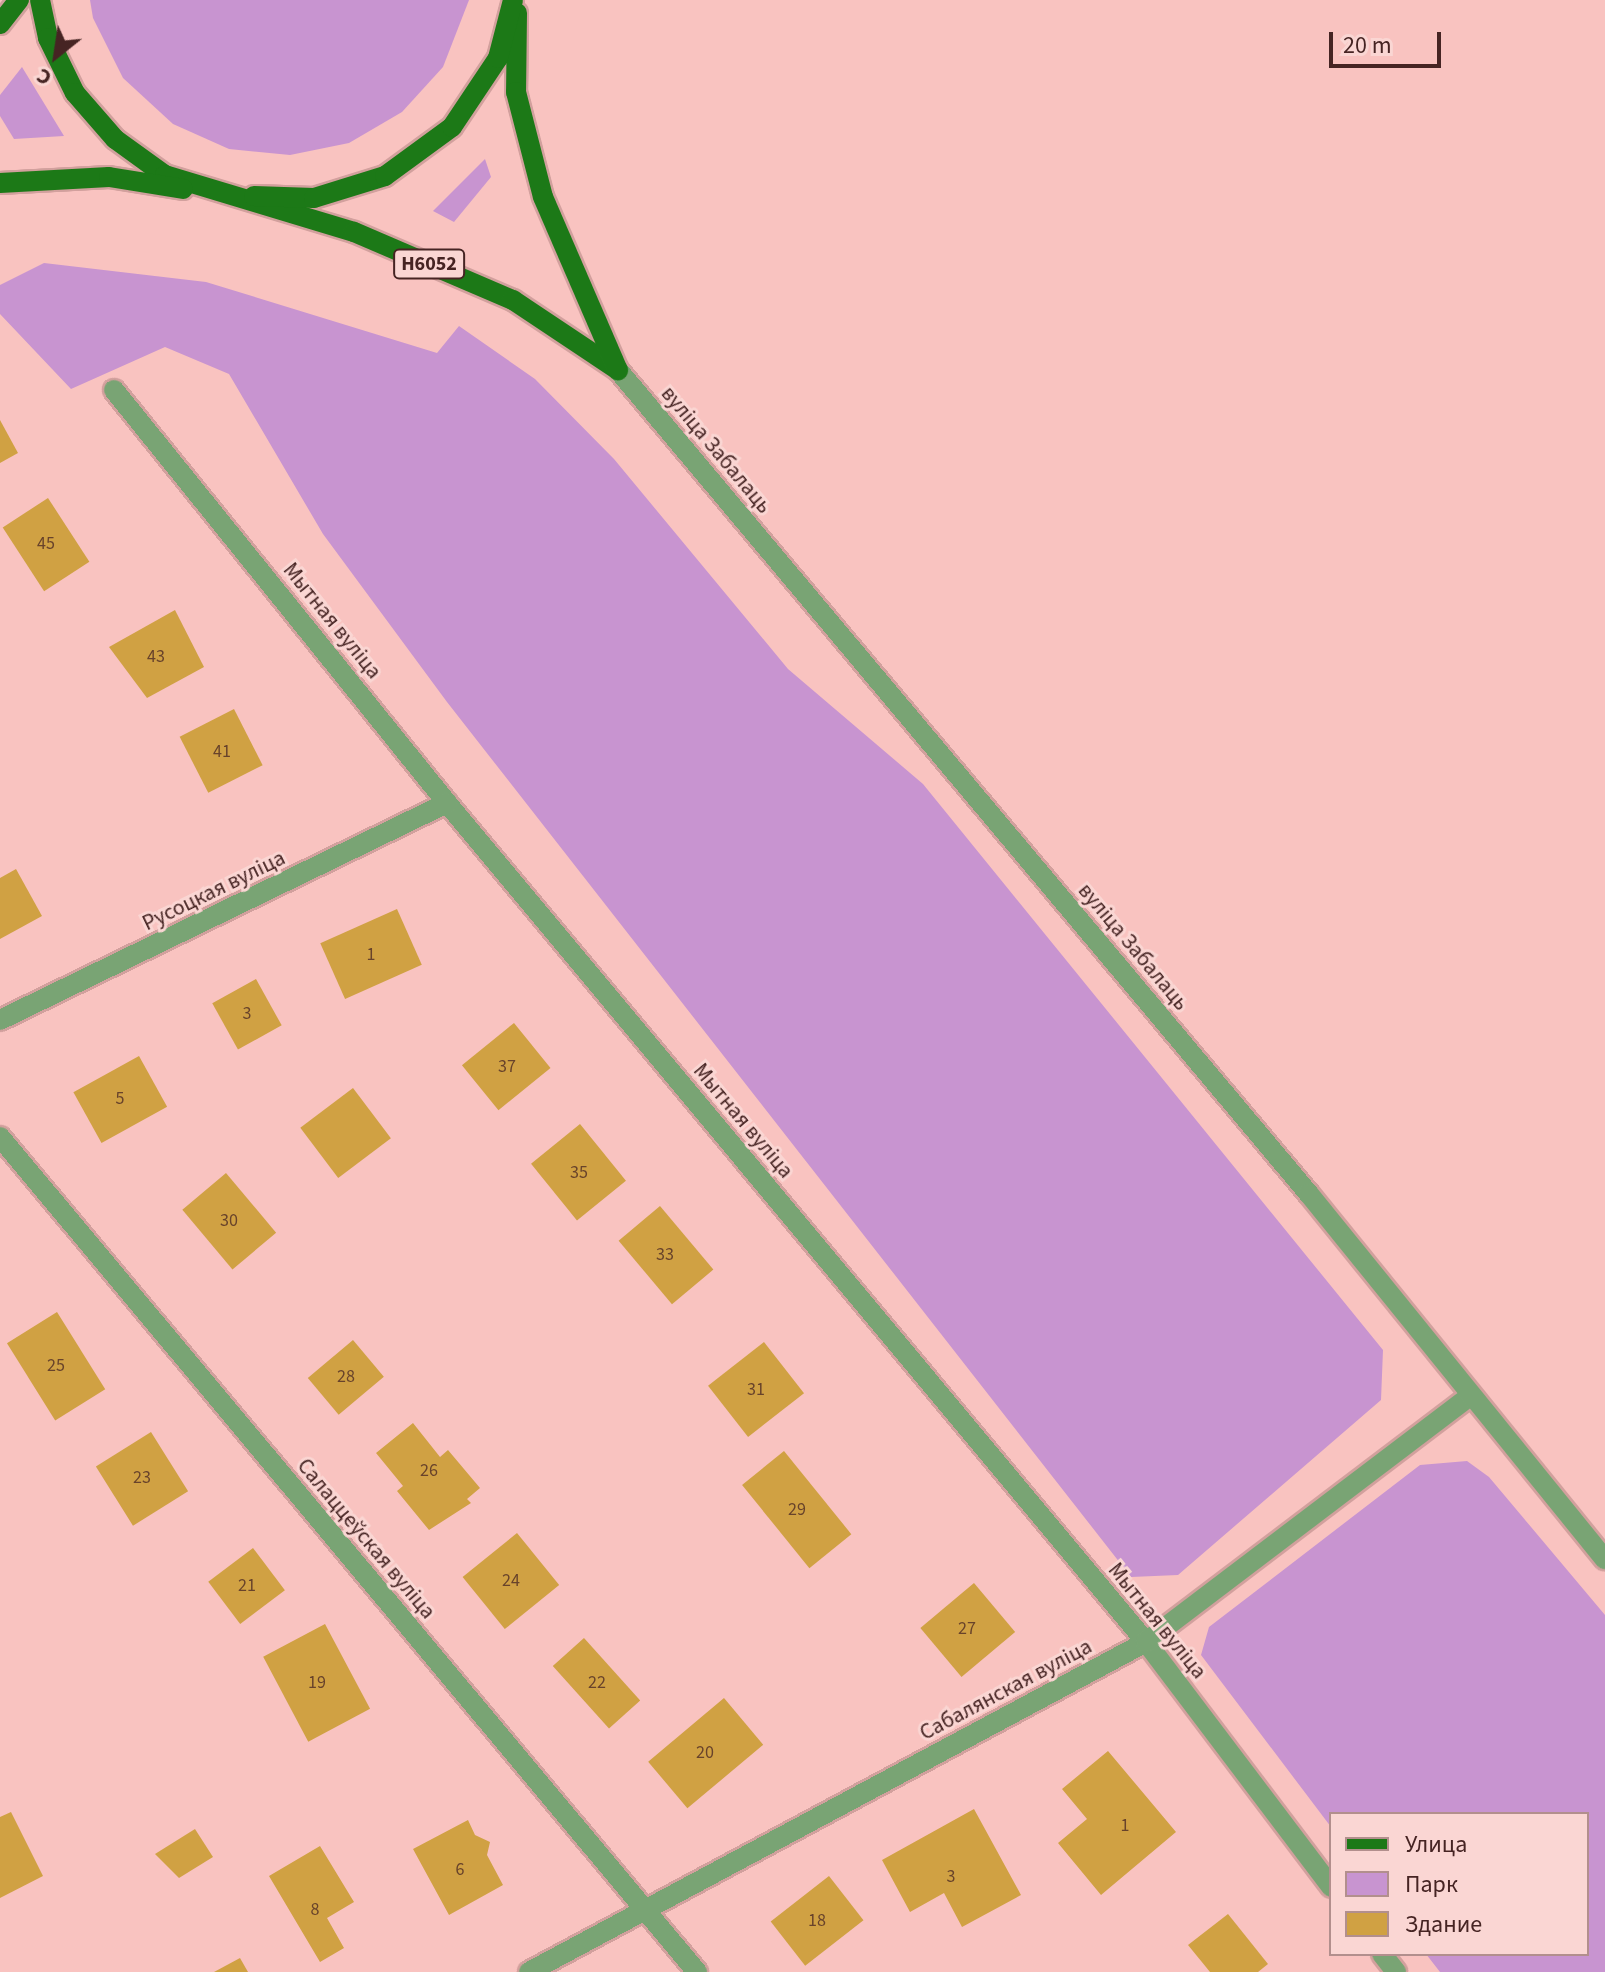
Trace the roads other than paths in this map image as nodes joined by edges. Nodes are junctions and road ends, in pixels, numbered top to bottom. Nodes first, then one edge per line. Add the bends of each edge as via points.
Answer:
1 (19, 0) edge
2 (40, 0) edge
3 (515, 0) edge
4 (0, 24) edge
5 (0, 183) edge
6 (223, 196) junction
7 (618, 370) junction
8 (114, 390) dead end
9 (447, 803) junction
10 (0, 1020) edge
11 (0, 1137) edge
12 (1470, 1396) junction
13 (1605, 1559) edge
14 (1146, 1642) junction
15 (1329, 1884) edge
16 (644, 1911) junction
17 (1384, 1956) edge
18 (529, 1972) edge
19 (697, 1972) edge
20 (1396, 1972) edge

1 - 4 main road
2 - 6 main road, Н6052 via 48,38 75,93 115,139 165,175
3 - 6 main road, Н6052 via 498,58 452,127 385,176 314,198
3 - 7 main road, Н6052 via 516,92 543,197
5 - 6 main road via 109,177
6 - 7 main road, Н6052 via 354,232 513,300
7 - 12 street, вуліца Забалаць / Н6052 via 1309,1194
8 - 9 street, Мытная вуліца
9 - 10 street, Русоцкая вуліца
9 - 14 street, Мытная вуліца
11 - 16 street, Салаццеўская вуліца
12 - 13 street, вуліца Забалаць / Н6052
12 - 14 street, Сабалянская вуліца
14 - 15 street, Мытная вуліца
14 - 16 street, Сабалянская вуліца
16 - 18 street, Сабалянская вуліца
16 - 19 street, Салаццеўская вуліца
17 - 20 street

